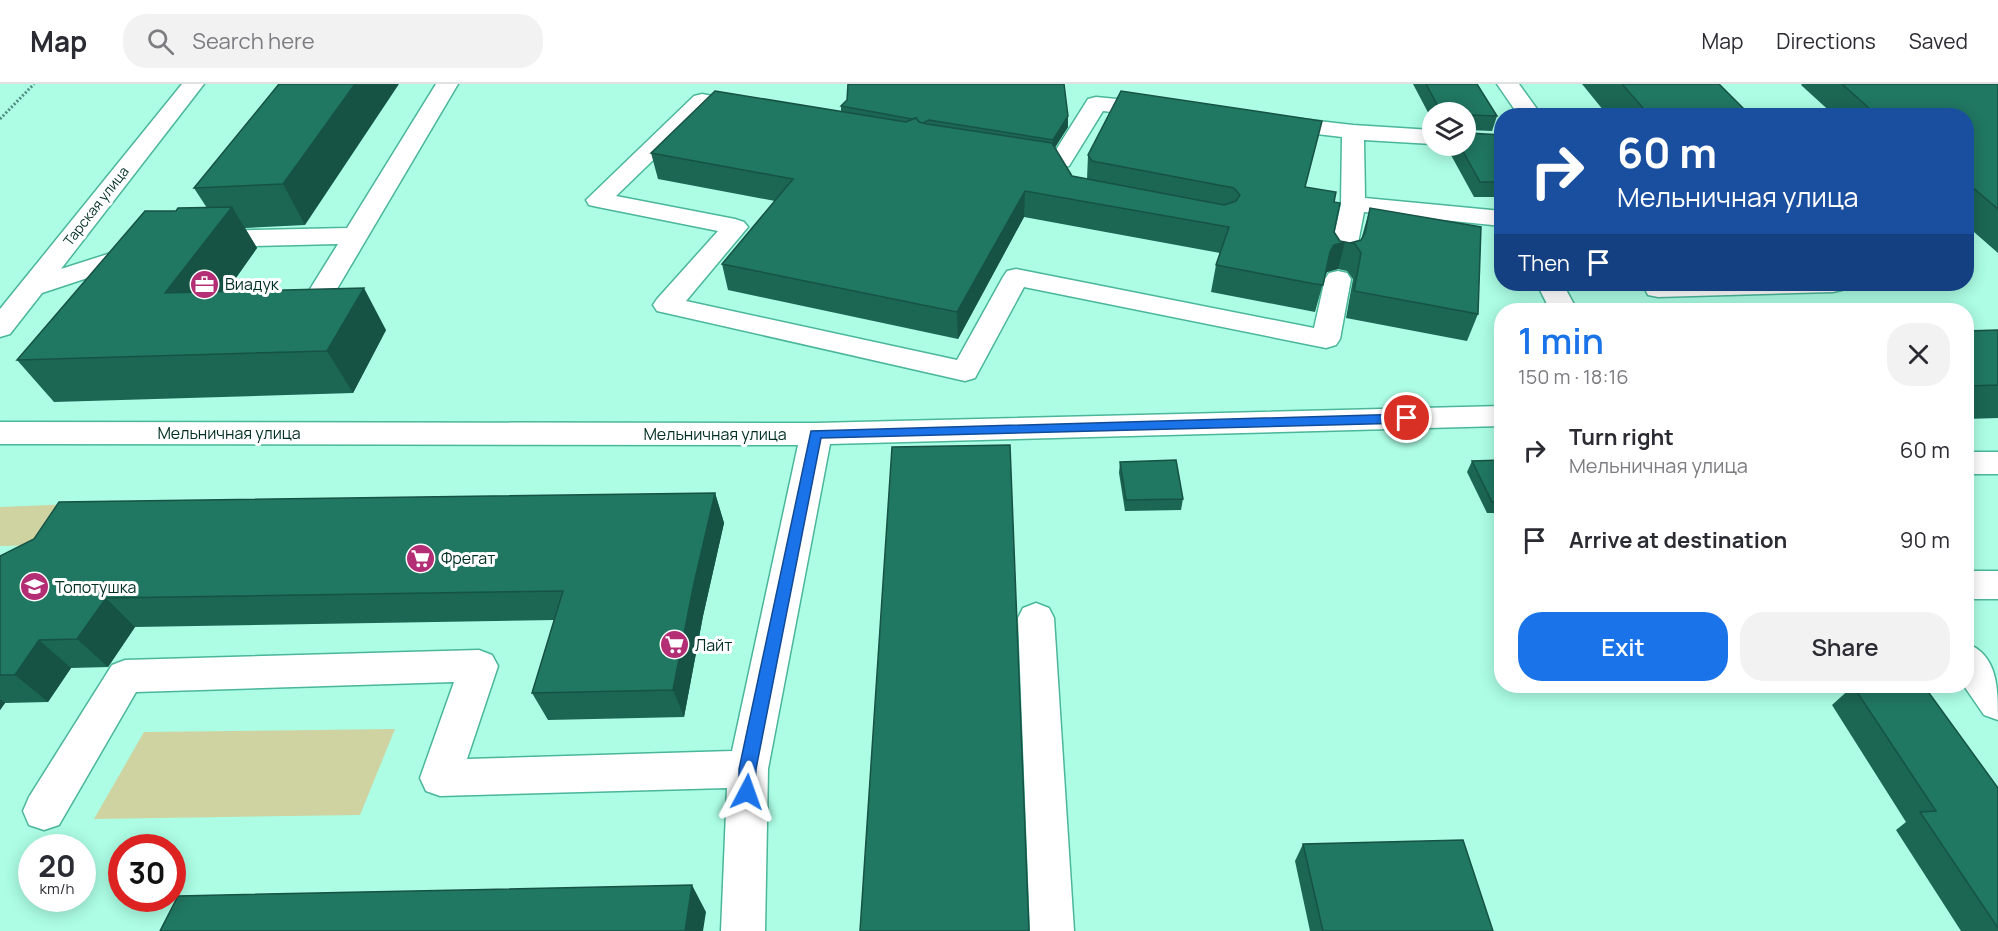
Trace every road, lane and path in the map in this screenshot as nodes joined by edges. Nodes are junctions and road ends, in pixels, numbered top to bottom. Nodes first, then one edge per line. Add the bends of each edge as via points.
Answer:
1 (34, 84) edge
2 (193, 84) edge
3 (447, 84) edge
4 (1508, 84) edge
5 (1092, 94) edge
6 (1525, 108) edge
7 (771, 113) edge
8 (1178, 113) edge
9 (0, 118) edge
10 (1248, 120) edge
11 (1353, 132) junction
12 (1422, 136) edge
13 (995, 150) edge
14 (1353, 204) junction
15 (1494, 218) edge
16 (355, 236) junction
17 (32, 287) junction
18 (1660, 291) edge
19 (1670, 303) edge
20 (311, 310) edge
21 (0, 328) edge
22 (1494, 416) edge
23 (0, 433) edge
24 (816, 434) junction
25 (1974, 463) edge
26 (1998, 463) edge
27 (1974, 585) edge
28 (1998, 585) edge
29 (1036, 618) dead end
30 (1974, 669) edge
31 (1998, 703) edge
32 (748, 769) junction
33 (44, 811) dead end
34 (743, 931) edge
35 (1052, 931) edge

1 - 9 path
2 - 17 street, Тарская улица
3 - 16 street
4 - 6 street
5 - 8 street
5 - 13 street via 1066,169
7 - 14 street via 702,101 598,200 735,227 667,305 965,371 1016,277 1326,339
10 - 11 street
11 - 12 street
11 - 14 street
14 - 15 street
16 - 17 street via 177,241
16 - 20 street
17 - 21 street, Тарская улица
18 - 19 street
22 - 24 street, Мельничная улица
23 - 24 street, Мельничная улица
24 - 32 street
25 - 26 street
27 - 28 street
29 - 35 street
30 - 31 street
32 - 33 street via 440,778 479,666 125,676
32 - 34 street

